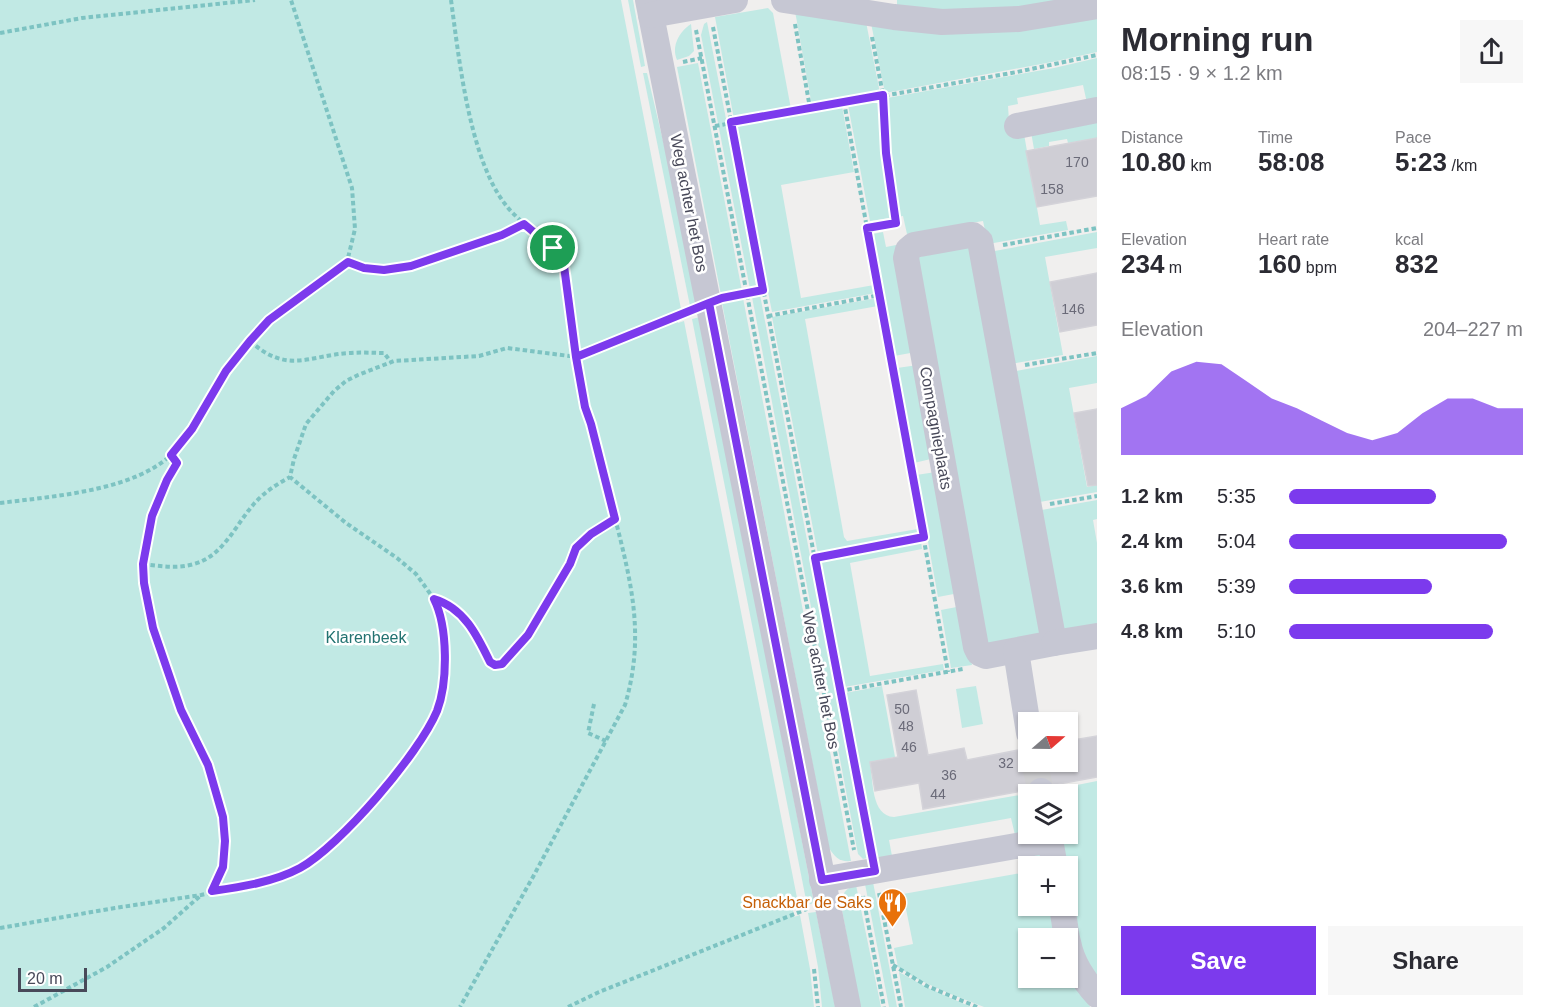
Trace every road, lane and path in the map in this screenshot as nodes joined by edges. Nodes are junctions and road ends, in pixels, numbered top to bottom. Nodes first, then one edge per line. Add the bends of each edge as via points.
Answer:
1 (255, 0) edge
2 (291, 0) edge
3 (451, 0) edge
4 (735, 0) edge
5 (788, 1) edge
6 (1086, 5) edge
7 (701, 7) junction
8 (867, 7) edge
9 (649, 8) edge
10 (0, 33) edge
11 (1097, 55) edge
12 (883, 95) junction
13 (844, 102) junction
14 (810, 108) junction
15 (1097, 110) edge
16 (731, 122) junction
17 (715, 126) junction
18 (1017, 126) dead end
19 (896, 223) junction
20 (524, 224) junction
21 (867, 228) junction
22 (1097, 228) edge
23 (910, 247) junction
24 (981, 249) junction
25 (348, 262) junction
26 (763, 290) junction
27 (747, 293) junction
28 (880, 295) junction
29 (709, 303) junction
30 (768, 315) junction
31 (250, 341) junction
32 (1097, 353) edge
33 (576, 357) junction
34 (391, 362) junction
35 (1003, 369) junction
36 (171, 455) junction
37 (290, 477) junction
38 (1097, 496) edge
39 (0, 503) edge
40 (1029, 508) junction
41 (615, 519) junction
42 (924, 537) junction
43 (815, 558) junction
44 (143, 564) junction
45 (434, 599) junction
46 (1097, 636) edge
47 (1054, 644) junction
48 (1016, 651) junction
49 (986, 656) junction
50 (948, 672) junction
51 (840, 691) junction
52 (594, 704) dead end
53 (1026, 712) edge
54 (606, 741) junction
55 (1018, 843) edge
56 (867, 872) junction
57 (822, 880) junction
58 (212, 891) junction
59 (201, 895) junction
60 (804, 909) dead end
61 (0, 928) edge
62 (893, 965) junction
63 (1078, 970) edge
64 (1097, 996) edge
65 (34, 1007) edge
66 (460, 1007) edge
67 (568, 1007) edge
68 (848, 1007) edge
69 (885, 1007) edge
70 (901, 1007) edge
71 (978, 1007) edge

1 - 10 path via 82,18
2 - 25 path via 352,188 355,229
3 - 20 path via 460,70 479,150 490,180
4 - 7 street
5 - 8 street
5 - 14 path
6 - 8 street via 1019,19 942,22
7 - 9 street
7 - 16 path, Weg achter het Bos
7 - 17 path, Weg achter het Bos
8 - 12 path
9 - 29 street, Weg achter het Bos
11 - 12 path
12 - 13 path
12 - 19 path
13 - 14 path
13 - 21 path
14 - 16 path
15 - 18 street
16 - 17 path
16 - 26 path, Weg achter het Bos
17 - 27 path, Weg achter het Bos
19 - 21 path
19 - 23 path via 898,236
20 - 25 path via 411,266 384,270
20 - 33 path via 553,248 564,266
21 - 28 path
22 - 24 path
23 - 24 street via 973,235 980,241
23 - 49 street, Compagnieplaats via 906,258 976,646
24 - 35 street
25 - 31 path via 269,320
26 - 27 path
26 - 30 path, Weg achter het Bos
27 - 29 path
27 - 56 path, Weg achter het Bos
28 - 30 path
28 - 42 path
29 - 33 path
29 - 57 street, Weg achter het Bos
30 - 43 path, Weg achter het Bos
31 - 34 path via 263,353 280,360 384,353
31 - 36 path
32 - 35 path
33 - 34 path via 507,348 479,356
33 - 41 path
34 - 37 path via 346,381 314,413 302,432
35 - 40 street
36 - 39 path via 126,480 82,492
36 - 44 path via 177,463 152,516
37 - 44 path via 254,504 209,557 193,565
37 - 45 path via 416,574
38 - 40 path
40 - 47 street
41 - 45 path via 576,548 528,635 502,664 490,662 463,615
41 - 54 path via 633,596 635,645 627,697
42 - 43 path
42 - 50 path
43 - 51 path, Weg achter het Bos
44 - 58 path via 153,628 181,710 208,765 223,817 223,867
45 - 58 path via 445,649 440,701 423,736 392,779 325,850 303,867 279,877
46 - 47 street
47 - 48 street
48 - 49 street
48 - 53 street
49 - 50 path via 974,667
50 - 51 path
51 - 56 path, Weg achter het Bos
52 - 54 path via 588,733
54 - 66 path
55 - 56 street
56 - 57 street
56 - 62 path, Weg achter het Bos
56 - 69 path, Weg achter het Bos
57 - 68 street, Weg achter het Bos
58 - 59 path
59 - 61 path
59 - 65 path via 164,928 107,967
60 - 67 path
62 - 70 path, Weg achter het Bos
62 - 71 path via 927,986
63 - 64 street

